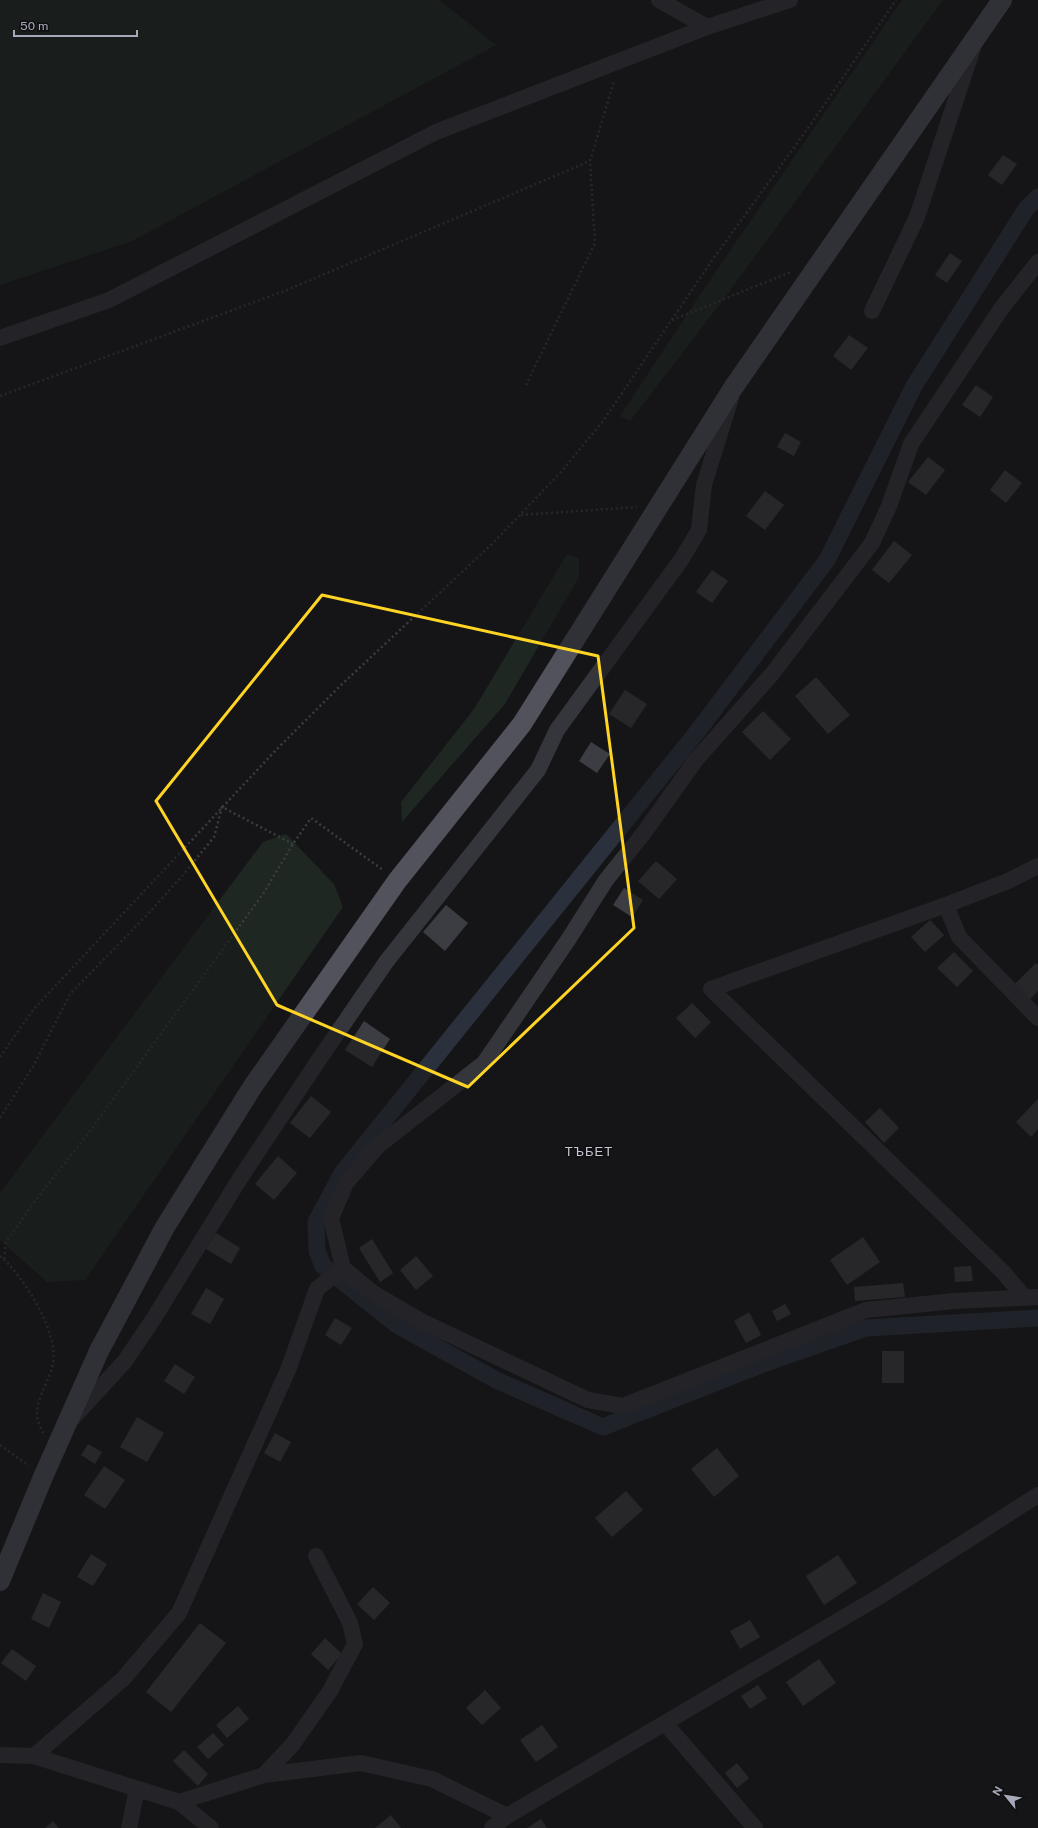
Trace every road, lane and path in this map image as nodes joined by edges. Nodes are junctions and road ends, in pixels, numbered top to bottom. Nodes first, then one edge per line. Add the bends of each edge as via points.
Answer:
1 (659, 0) edge
2 (790, 0) edge
3 (896, 0) edge
4 (1002, 0) edge
5 (707, 28) junction
6 (976, 39) junction
7 (620, 61) junction
8 (590, 160) junction
9 (1038, 262) edge
10 (794, 271) dead end
11 (872, 311) dead end
12 (672, 320) junction
13 (0, 338) edge
14 (526, 385) dead end
15 (733, 388) junction
16 (0, 396) edge
17 (660, 506) junction
18 (520, 515) junction
19 (222, 807) junction
20 (292, 844) junction
21 (1038, 866) edge
22 (397, 881) junction
23 (946, 905) junction
24 (1038, 1018) edge
25 (0, 1057) edge
26 (0, 1118) edge
27 (0, 1256) edge
28 (4, 1259) junction
29 (343, 1268) junction
30 (1032, 1298) edge
31 (65, 1427) junction
32 (0, 1445) edge
33 (52, 1458) junction
34 (43, 1477) junction
35 (1038, 1495) edge
36 (316, 1556) dead end
37 (0, 1581) edge
38 (665, 1723) junction
39 (0, 1755) edge
40 (34, 1756) junction
41 (264, 1775) junction
42 (137, 1789) junction
43 (179, 1802) junction
44 (507, 1816) junction
45 (129, 1828) edge
46 (211, 1828) edge
47 (492, 1828) edge
48 (755, 1828) edge

1 - 5 street
2 - 5 street
3 - 12 path
4 - 6 main road
5 - 7 street
6 - 11 street via 917,217
6 - 15 main road
7 - 8 path
7 - 13 street via 436,132 109,300
8 - 14 path via 595,243
8 - 16 path via 287,290
9 - 29 street via 1001,309 911,444 889,506 872,543 772,674 695,761 643,834 606,880 484,1063 378,1146 346,1184 331,1218
10 - 12 path
12 - 18 path via 603,421 560,473
15 - 17 main road
15 - 31 street via 704,485 699,530 681,560 557,730 538,770 386,962 239,1180 125,1361
17 - 18 path
17 - 22 main road via 522,724
18 - 19 path via 339,687
19 - 20 path
19 - 25 path via 33,1010
19 - 26 path via 214,838 210,843 152,909 70,994 34,1065
20 - 22 path via 311,818
20 - 28 path via 263,894 6,1242
21 - 23 street
22 - 31 main road via 253,1086 165,1227 99,1351
23 - 24 street via 959,937
23 - 30 street via 711,989
27 - 28 path
28 - 33 path via 25,1284 48,1326 54,1348 54,1363 38,1402 37,1417
29 - 30 street via 373,1293 421,1322 588,1400 623,1406 866,1310
29 - 40 street via 317,1289 288,1370 179,1613 123,1679
31 - 33 main road
32 - 34 path
33 - 34 main road
34 - 37 main road
35 - 38 street via 882,1595
36 - 41 street via 350,1623 355,1644 330,1691 302,1732
38 - 44 street
38 - 48 street
39 - 40 street
40 - 42 street
41 - 43 street
41 - 44 street via 361,1763 432,1779
42 - 43 street
42 - 45 street
43 - 46 street
44 - 47 street

